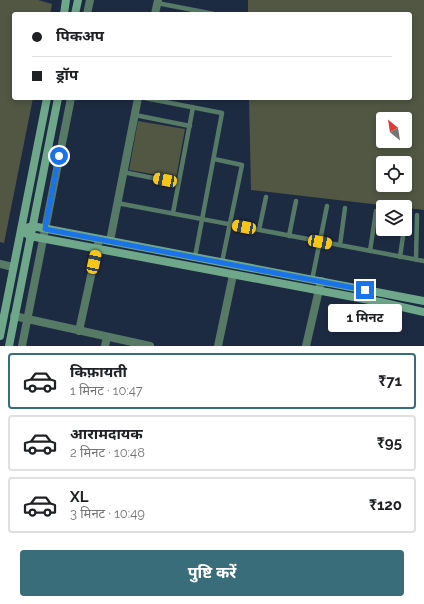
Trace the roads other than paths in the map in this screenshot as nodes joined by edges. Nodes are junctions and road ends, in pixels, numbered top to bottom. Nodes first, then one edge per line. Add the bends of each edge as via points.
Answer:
1 (66, 0) edge
2 (78, 0) edge
3 (90, 0) edge
4 (157, 1) edge
5 (64, 12) edge
6 (75, 12) edge
7 (87, 12) edge
8 (155, 12) edge
9 (205, 12) edge
10 (47, 100) edge
11 (58, 100) edge
12 (70, 100) edge
13 (138, 100) edge
14 (156, 100) edge
15 (193, 107) junction
16 (135, 115) junction
17 (190, 126) junction
18 (214, 159) junction
19 (123, 172) junction
20 (178, 183) junction
21 (266, 197) dead end
22 (296, 201) dead end
23 (117, 203) junction
24 (327, 206) dead end
25 (345, 208) dead end
26 (376, 211) dead end
27 (172, 213) junction
28 (417, 215) dead end
29 (202, 219) junction
30 (230, 224) junction
31 (32, 226) junction
32 (45, 229) junction
33 (21, 230) junction
34 (259, 230) junction
35 (30, 236) junction
36 (289, 236) junction
37 (403, 236) edge
38 (43, 238) junction
39 (99, 239) junction
40 (110, 241) junction
41 (320, 242) junction
42 (340, 245) junction
43 (97, 249) junction
44 (370, 251) junction
45 (195, 257) junction
46 (400, 257) junction
47 (416, 260) junction
48 (222, 262) junction
49 (424, 262) edge
50 (0, 264) edge
51 (13, 267) junction
52 (233, 275) junction
53 (312, 280) junction
54 (321, 281) junction
55 (319, 291) junction
56 (424, 301) edge
57 (424, 312) edge
58 (14, 316) junction
59 (27, 319) junction
60 (79, 330) junction
61 (0, 336) edge
62 (107, 336) junction
63 (9, 346) edge
64 (22, 346) edge
65 (105, 346) edge
66 (150, 346) edge
67 (218, 346) edge
68 (306, 346) edge

1 - 5 street
2 - 6 street
3 - 7 street
4 - 8 street
4 - 9 lane
10 - 33 street
11 - 31 street
12 - 32 street
13 - 16 street
14 - 15 lane
15 - 17 lane
15 - 18 lane via 222,113
16 - 17 lane
16 - 19 street
17 - 20 lane
18 - 29 lane
18 - 30 lane via 242,165
19 - 20 lane
19 - 23 street
20 - 27 lane
21 - 34 lane
22 - 36 lane
23 - 27 lane
23 - 40 street
24 - 41 lane
25 - 42 lane
26 - 44 lane
27 - 29 lane
28 - 47 lane
29 - 30 lane
29 - 45 lane
30 - 34 lane
30 - 48 lane
31 - 32 street
31 - 33 street
31 - 35 street
32 - 38 street
32 - 39 street
33 - 35 street
33 - 51 street
34 - 36 lane
35 - 38 street
35 - 58 street
36 - 41 lane
37 - 46 lane
38 - 43 street
38 - 59 street
39 - 40 street
39 - 43 street
40 - 45 street
41 - 42 lane
41 - 53 lane
42 - 44 lane
43 - 52 street
43 - 60 street
44 - 46 lane
45 - 48 street
46 - 47 lane
47 - 49 lane
48 - 53 street
50 - 51 street
51 - 61 street
52 - 55 street
52 - 67 street
53 - 54 street
54 - 55 street
54 - 56 street
55 - 57 street
55 - 68 street
58 - 59 street
58 - 63 street
59 - 60 street
59 - 64 street
60 - 62 street
62 - 65 street
62 - 66 street

